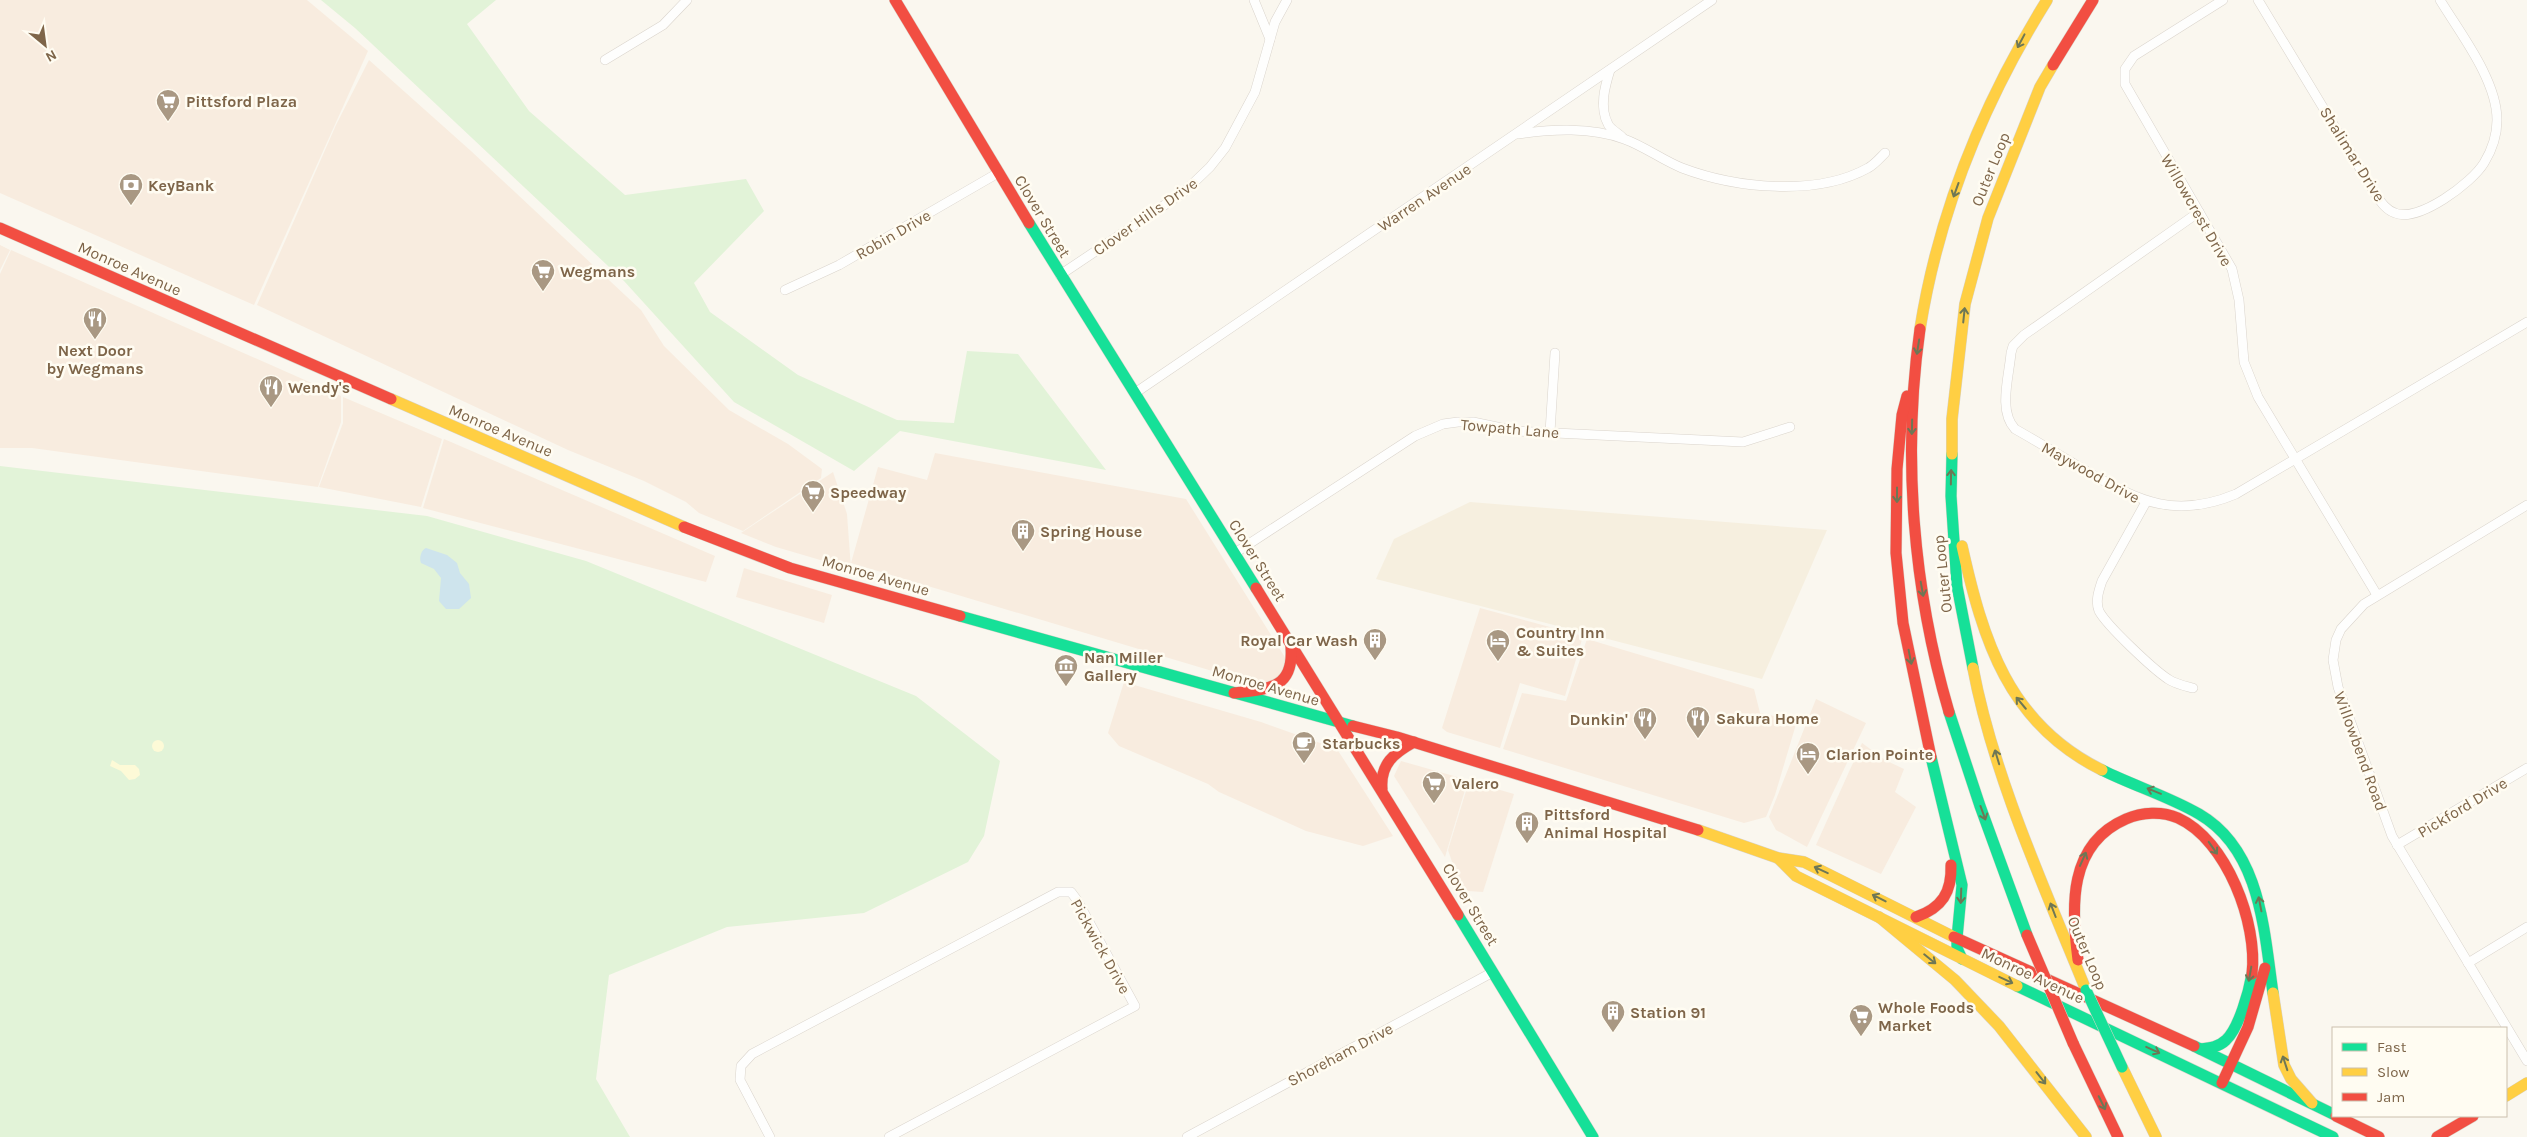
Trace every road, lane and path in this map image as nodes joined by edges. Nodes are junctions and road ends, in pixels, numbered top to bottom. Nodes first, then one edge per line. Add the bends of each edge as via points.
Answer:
1 (687, 0) edge
2 (894, 0) edge
3 (1254, 0) edge
4 (1286, 0) edge
5 (1712, 0) edge
6 (2047, 0) edge
7 (2093, 0) edge
8 (2222, 0) edge
9 (2258, 0) edge
10 (2440, 0) edge
11 (1270, 39) junction
12 (605, 60) dead end
13 (1610, 70) junction
14 (1516, 135) junction
15 (1625, 139) junction
16 (1885, 153) dead end
17 (998, 173) junction
18 (2199, 212) junction
19 (0, 228) edge
20 (1060, 276) junction
21 (786, 290) dead end
22 (2527, 322) edge
23 (1555, 352) dead end
24 (1913, 378) junction
25 (1135, 392) junction
26 (1790, 427) dead end
27 (1550, 432) junction
28 (2295, 460) junction
29 (1951, 496) junction
30 (2146, 502) junction
31 (2527, 505) edge
32 (1235, 553) junction
33 (2377, 595) junction
34 (1290, 642) junction
35 (2194, 688) dead end
36 (1234, 693) junction
37 (1339, 722) junction
38 (1414, 742) junction
39 (2527, 768) edge
40 (1383, 791) junction
41 (1949, 831) junction
42 (2397, 846) junction
43 (1778, 858) junction
44 (1879, 917) junction
45 (1916, 917) junction
46 (2527, 927) edge
47 (1957, 938) junction
48 (2268, 952) junction
49 (2074, 957) junction
50 (1962, 959) junction
51 (2468, 962) junction
52 (1494, 972) junction
53 (2507, 1027) edge
54 (2507, 1027) edge
55 (2200, 1049) junction
56 (2527, 1061) edge
57 (2232, 1064) junction
58 (2222, 1083) junction
59 (2527, 1083) edge
60 (2507, 1095) edge
61 (2312, 1103) junction
62 (2332, 1114) edge
63 (2338, 1117) edge
64 (2471, 1117) edge
65 (770, 1137) edge
66 (889, 1137) edge
67 (1187, 1137) edge
68 (1593, 1137) edge
69 (2086, 1137) edge
70 (2118, 1137) edge
71 (2156, 1137) edge
72 (2334, 1137) edge
73 (2379, 1137) edge
74 (2437, 1137) edge

1 - 12 street via 663,25
2 - 17 main road, Clover Street
3 - 11 street
4 - 11 street, Clover Hills Drive via 1280,8
5 - 13 street, Warren Avenue
6 -> 24 main road, Outer Loop via 2001,80 1978,130 1950,208 1936,250
29 -> 7 main road, Outer Loop via 1952,419 1965,304 1988,218 2040,87
8 - 18 street, Willowcrest Drive via 2134,56 2124,76 2131,98
9 - 10 street, Shalimar Drive via 2376,195 2389,210 2403,215 2420,212 2473,177 2490,153 2496,130 2496,108 2491,88
11 - 20 street, Clover Hills Drive via 1259,80 1244,116 1225,148 1203,175 1184,192
13 - 14 street, Warren Avenue
13 - 15 street via 1604,92 1605,112 1608,125
14 - 15 street via 1550,129 1592,132
14 - 25 street, Warren Avenue
15 - 16 street via 1697,173 1766,186 1812,184 1846,178 1870,168
17 - 20 main road, Clover Street
17 - 21 street, Robin Drive via 839,265
18 - 28 street, Willowcrest Drive via 2236,278 2241,342 2251,382
18 - 30 street, Maywood Drive via 2024,335 2011,353 2005,411 2015,429 2124,493
19 - 36 main road, Monroe Avenue via 758,558
20 - 25 main road, Clover Street
22 - 28 street, Maywood Drive
23 - 27 street
24 -> 41 main road via 1900,433 1896,553 1904,623 1926,738
24 -> 70 main road, Outer Loop, bridge via 1912,457 1918,561 1939,675 1971,780 2027,935 2073,1044
25 - 32 main road, Clover Street
26 - 27 street, Towpath Lane via 1743,442
27 - 32 street, Towpath Lane via 1516,431 1465,422 1427,429
28 - 30 street, Maywood Drive via 2222,500 2183,507
28 - 33 street, Willowcrest Drive
48 -> 29 main road via 2254,883 2240,854 2218,827 2188,806 2099,770 2048,733 2015,697 2000,674 1982,632
49 -> 29 main road, Outer Loop via 2002,773 1976,686 1957,586
30 - 35 street via 2102,581 2098,591 2099,610 2110,626 2162,675 2172,682
31 - 33 street, Willowbend Road
32 - 34 main road, Clover Street
33 - 42 street, Willowbend Road via 2355,611 2341,629 2334,651 2333,669 2384,818
34 - 36 main road via 1292,665 1284,680 1275,687
34 - 37 main road, Clover Street
36 - 37 main road, Monroe Avenue
37 - 38 main road, Monroe Avenue
37 - 40 main road, Clover Street
38 - 40 main road via 1386,761 1380,780
38 - 43 main road, Monroe Avenue
39 - 42 street, Pickford Drive
40 - 52 main road, Clover Street
41 - 45 main road via 1952,879 1943,903
41 -> 47 main road via 1962,885
42 - 51 street, Willowbend Road
43 - 44 main road, Monroe Avenue via 1796,876
45 -> 43 main road, Monroe Avenue via 1804,862
44 - 50 main road, Monroe Avenue
44 -> 69 main road via 1955,980 2000,1026
45 - 47 main road, Monroe Avenue
46 - 51 street
47 - 50 main road
47 - 55 main road, Monroe Avenue
48 - 57 main road via 2254,1015
61 -> 48 main road via 2291,1079 2284,1065
49 -> 55 main road via 2074,893 2078,872 2093,841 2119,820 2137,815 2168,815 2195,827 2214,848 2224,866 2244,910 2253,942 2246,1000 2227,1041 2217,1047
49 - 71 main road, Outer Loop, bridge via 2086,990
50 -> 58 main road, Monroe Avenue
51 - 54 street, Willowbend Road
52 - 67 street, Shoreham Drive
52 - 68 main road, Clover Street
53 - 56 street, Willowbend Road
55 - 57 main road, Monroe Avenue
57 - 58 main road
57 - 61 main road, Monroe Avenue
58 - 72 main road, Monroe Avenue
59 - 60 main road
61 - 62 main road, Monroe Avenue
63 - 73 main road, Monroe Avenue
64 - 74 main road
65 - 66 street, Pickwick Drive via 740,1080 741,1066 752,1054 1058,892 1071,892 1135,1006

